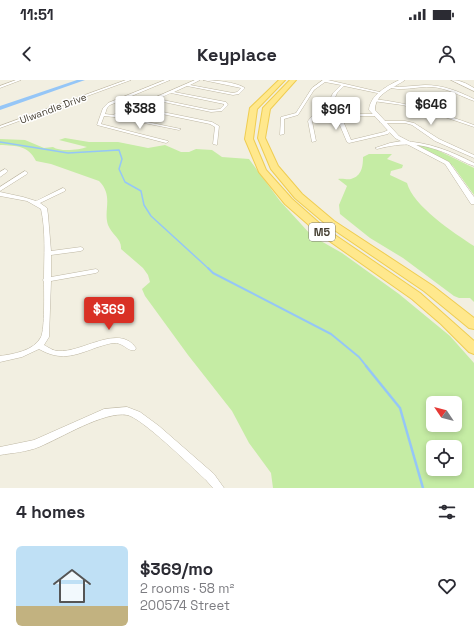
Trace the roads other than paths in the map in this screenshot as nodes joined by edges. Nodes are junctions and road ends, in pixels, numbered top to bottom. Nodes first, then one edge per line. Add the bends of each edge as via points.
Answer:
1 (19, 80) edge
2 (129, 80) edge
3 (153, 80) edge
4 (168, 80) edge
5 (198, 80) edge
6 (204, 80) edge
7 (282, 80) edge
8 (293, 80) edge
9 (403, 80) edge
10 (454, 80) edge
11 (325, 81) edge
12 (156, 85) junction
13 (343, 85) junction
14 (0, 86) edge
15 (186, 86) junction
16 (390, 87) junction
17 (474, 90) edge
18 (170, 92) junction
19 (382, 92) junction
20 (374, 100) junction
21 (474, 100) edge
22 (103, 115) junction
23 (325, 115) junction
24 (338, 115) junction
25 (375, 115) junction
26 (114, 116) junction
27 (382, 122) junction
28 (474, 126) edge
29 (0, 127) edge
30 (179, 129) dead end
31 (390, 130) junction
32 (282, 134) dead end
33 (314, 141) dead end
34 (166, 142) dead end
35 (406, 142) junction
36 (215, 144) dead end
37 (377, 148) dead end
38 (474, 157) edge
39 (474, 165) edge
40 (5, 171) dead end
41 (24, 173) dead end
42 (0, 175) edge
43 (63, 190) dead end
44 (1, 194) edge
45 (474, 202) edge
46 (35, 203) junction
47 (81, 249) dead end
48 (47, 253) junction
49 (96, 271) dead end
50 (46, 280) junction
51 (474, 325) edge
52 (38, 346) junction
53 (132, 348) dead end
54 (474, 349) edge
55 (0, 359) edge
56 (0, 451) edge
57 (219, 488) edge

1 - 14 street
2 - 29 street, Ulwandle Drive
3 - 12 street
4 - 12 street
5 - 15 street
6 - 15 street via 243,88 233,94
7 - 54 main road, M5 via 259,101 252,112 250,122 252,147 266,177 315,227 416,296
8 - 51 main road, M5 via 272,98 262,118 264,144 277,171 317,213 421,284
9 - 16 street
10 - 17 street
11 - 13 street
11 - 32 street via 313,89 297,113 282,118
12 - 22 street via 109,104
13 - 19 street
13 - 23 street via 335,93
15 - 18 street
16 - 19 street
16 - 21 street via 404,89 430,86 451,90
18 - 18 street via 223,102 226,105 221,110 213,112 156,99
19 - 20 street
20 - 25 street via 371,106
20 - 28 street via 420,106
22 - 26 street
22 - 34 street via 100,126
23 - 24 street
23 - 33 street via 311,118
24 - 25 street
24 - 31 street via 349,142 384,134
25 - 27 street
26 - 30 street
26 - 36 street via 138,108 211,123 217,126
27 - 31 street
27 - 38 street via 413,124 437,140
31 - 35 street
35 - 37 street
35 - 39 street via 433,146
35 - 45 street via 446,164
40 - 42 street
41 - 44 street
43 - 46 street
44 - 46 street
46 - 48 street via 42,206 46,212
47 - 48 street
48 - 50 street
49 - 50 street
50 - 52 street via 46,335
52 - 53 street via 59,354 118,340 125,341
52 - 55 street via 25,354
56 - 57 street via 35,444 104,413 127,411 156,429

